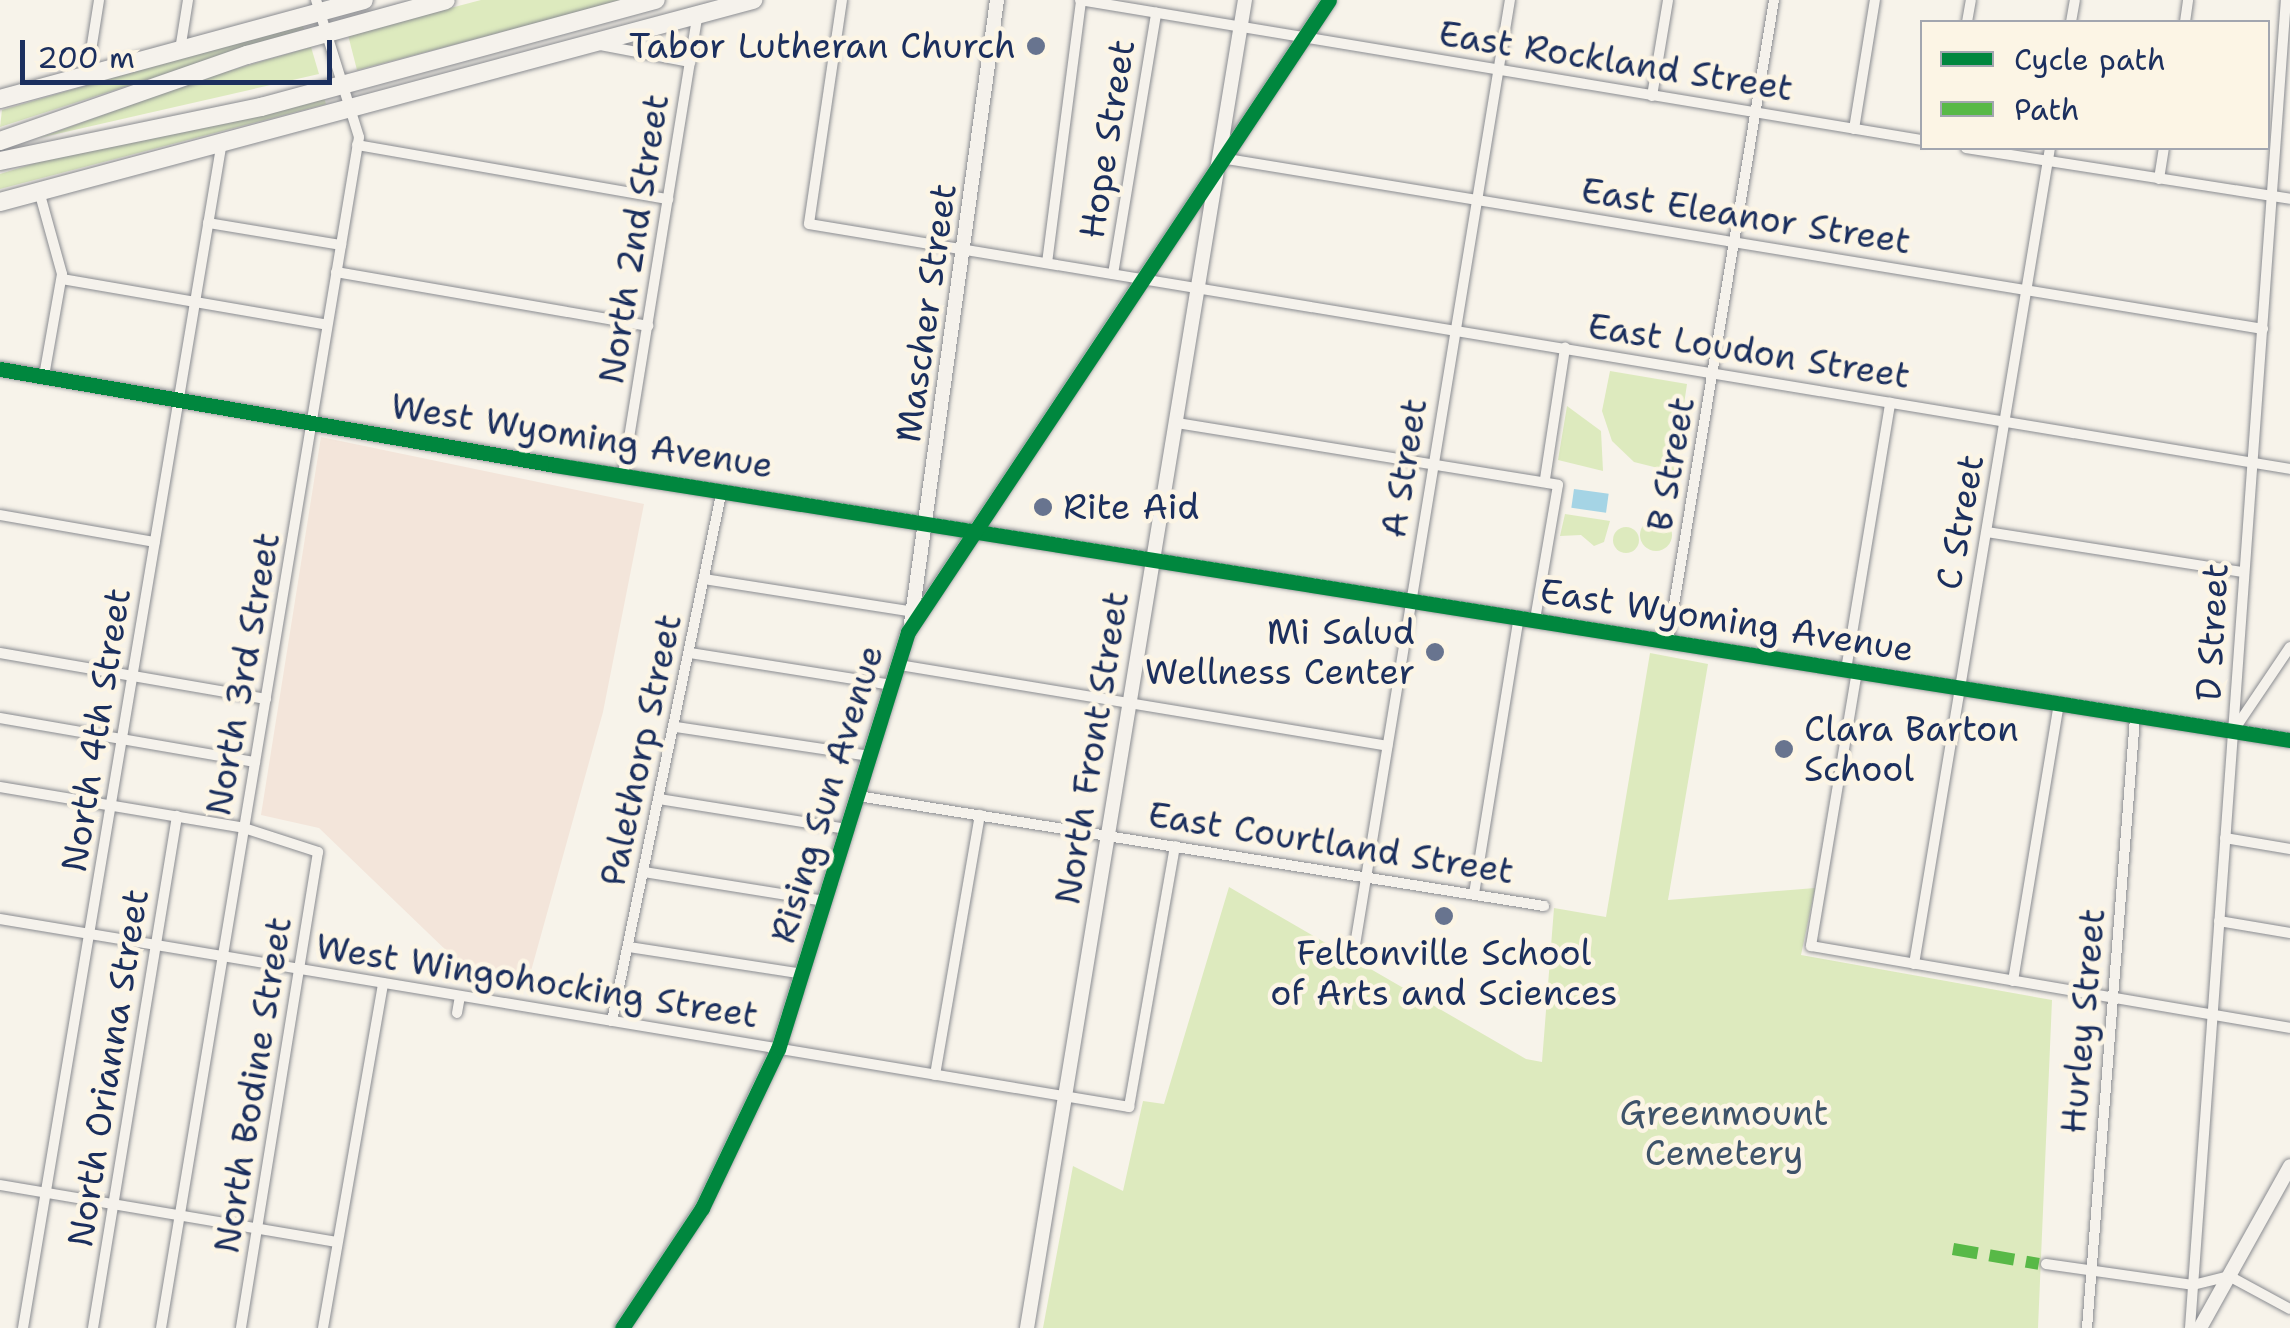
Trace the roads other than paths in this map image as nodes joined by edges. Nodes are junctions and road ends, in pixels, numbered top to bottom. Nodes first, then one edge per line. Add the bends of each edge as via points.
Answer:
1 (99, 0) edge
2 (188, 0) edge
3 (364, 0) edge
4 (446, 0) edge
5 (751, 0) edge
6 (842, 0) edge
7 (997, 0) edge
8 (1080, 0) edge
9 (1245, 0) edge
10 (1329, 0) edge
11 (1510, 0) edge
12 (1668, 0) edge
13 (1774, 0) edge
14 (1875, 0) edge
15 (2286, 0) edge
16 (649, 2) edge
17 (318, 6) edge
18 (698, 12) junction
19 (1156, 12) junction
20 (1241, 27) junction
21 (325, 33) junction
22 (1304, 37) junction
23 (584, 42) junction
24 (180, 50) junction
25 (690, 62) junction
26 (1498, 70) junction
27 (87, 76) junction
28 (342, 86) junction
29 (1652, 96) junction
30 (0, 100) edge
31 (350, 106) junction
32 (1756, 113) junction
33 (1854, 129) junction
34 (1920, 140) edge
35 (222, 141) junction
36 (358, 146) junction
37 (2, 150) edge
38 (1979, 150) edge
39 (2050, 150) edge
40 (2164, 150) edge
41 (1221, 158) junction
42 (2048, 161) junction
43 (2159, 179) junction
44 (39, 191) junction
45 (2272, 196) junction
46 (1476, 199) junction
47 (2290, 199) edge
48 (668, 200) junction
49 (0, 202) edge
50 (208, 223) junction
51 (1735, 243) junction
52 (340, 245) junction
53 (966, 251) junction
54 (1047, 264) junction
55 (336, 272) junction
56 (1113, 274) junction
57 (62, 279) junction
58 (1144, 280) junction
59 (1199, 290) junction
60 (2026, 290) junction
61 (195, 302) junction
62 (327, 326) junction
63 (648, 326) junction
64 (2263, 330) junction
65 (1454, 331) junction
66 (1566, 348) junction
67 (0, 369) edge
68 (1715, 372) junction
69 (44, 376) junction
70 (180, 399) junction
71 (1890, 403) junction
72 (2005, 420) junction
73 (311, 421) junction
74 (1177, 422) junction
75 (1434, 462) junction
76 (2252, 462) junction
77 (2290, 468) edge
78 (623, 475) junction
79 (1545, 479) junction
80 (722, 490) junction
81 (0, 515) edge
82 (927, 523) junction
83 (981, 531) junction
84 (1987, 532) junction
85 (154, 542) junction
86 (1154, 559) junction
87 (2242, 572) junction
88 (704, 579) junction
89 (1410, 600) junction
90 (914, 612) junction
91 (1519, 617) junction
92 (1536, 620) junction
93 (908, 632) junction
94 (1668, 640) junction
95 (2290, 646) edge
96 (690, 653) junction
97 (0, 654) edge
98 (898, 665) junction
99 (1851, 670) junction
100 (133, 676) junction
101 (892, 684) junction
102 (1960, 688) junction
103 (266, 699) junction
104 (1130, 702) junction
105 (2059, 704) junction
106 (0, 718) edge
107 (2135, 718) junction
108 (676, 727) junction
109 (2234, 731) junction
110 (122, 739) junction
111 (2290, 740) edge
112 (1387, 746) junction
113 (870, 756) junction
114 (255, 762) junction
115 (0, 787) edge
116 (858, 796) junction
117 (660, 799) junction
118 (111, 804) junction
119 (177, 816) junction
120 (980, 816) junction
121 (244, 828) junction
122 (847, 829) junction
123 (1108, 836) junction
124 (2225, 838) junction
125 (1175, 846) junction
126 (2290, 849) edge
127 (644, 872) junction
128 (1366, 877) junction
129 (1474, 894) junction
130 (825, 901) junction
131 (1544, 906) dead end
132 (0, 919) edge
133 (2219, 921) junction
134 (2290, 933) edge
135 (90, 934) junction
136 (1354, 945) dead end
137 (157, 946) junction
138 (628, 947) junction
139 (223, 956) junction
140 (1914, 964) junction
141 (302, 970) junction
142 (802, 974) junction
143 (2013, 981) junction
144 (383, 983) junction
145 (460, 996) junction
146 (2113, 998) junction
147 (457, 1013) dead end
148 (2213, 1014) junction
149 (612, 1021) junction
150 (2290, 1028) edge
151 (778, 1048) junction
152 (935, 1075) junction
153 (1065, 1096) junction
154 (2290, 1166) edge
155 (0, 1185) edge
156 (46, 1193) junction
157 (113, 1204) junction
158 (180, 1216) junction
159 (258, 1229) junction
160 (336, 1242) junction
161 (2046, 1264) dead end
162 (2090, 1271) junction
163 (2229, 1276) junction
164 (2193, 1285) junction
165 (2290, 1308) edge
166 (23, 1328) edge
167 (92, 1328) edge
168 (161, 1328) edge
169 (241, 1328) edge
170 (323, 1328) edge
171 (622, 1328) edge
172 (1027, 1328) edge
173 (2087, 1328) edge
174 (2190, 1328) edge
175 (2200, 1328) edge

1 - 27 street
2 - 24 street
3 - 17 highway
4 - 21 highway
5 - 18 highway
6 - 53 street, East Loudon Street via 808,224
7 - 53 street, Mascher Street
8 - 19 street, East Rockland Street
8 - 54 street
9 - 20 street, North Front Street
10 - 22 street, Rising Sun Avenue
11 - 26 street, A Street
12 - 29 street
13 - 32 street, B Street
14 - 33 street
15 - 45 street, D Street
16 - 23 highway
16 - 28 highway
17 - 21 street
17 - 24 highway
18 - 23 highway
18 - 25 street, North 2nd Street
19 - 20 street, East Rockland Street
19 - 56 street, Hope Street
20 - 22 street, East Rockland Street
20 - 41 street, North Front Street
21 - 28 street, North 3rd Street
21 - 37 highway
22 - 26 street, East Rockland Street
22 - 41 street, Rising Sun Avenue
23 - 25 street
23 - 31 highway
24 - 27 highway
25 - 48 street, North 2nd Street
26 - 29 street, East Rockland Street
26 - 46 street, A Street
27 - 30 highway
28 - 31 street, North 3rd Street
28 - 37 highway
29 - 32 street, East Rockland Street
31 - 35 highway
31 - 36 street, North 3rd Street
32 - 33 street, East Rockland Street
32 - 51 street, B Street
33 - 34 street, East Rockland Street
35 - 44 highway
35 - 50 street, North 4th Street
36 - 48 street
36 - 52 street, North 3rd Street
38 - 42 street
39 - 42 street, C Street
40 - 43 street
41 - 46 street, East Eleanor Street
41 - 58 street, Rising Sun Avenue
41 - 59 street, North Front Street
42 - 43 street
42 - 60 street, C Street
43 - 45 street
44 - 49 highway
44 - 57 street
45 - 47 street
45 - 64 street, D Street
46 - 51 street, East Eleanor Street
46 - 65 street, A Street
48 - 63 street, North 2nd Street
50 - 52 street
50 - 61 street, North 4th Street
51 - 60 street, East Eleanor Street
51 - 68 street, B Street
52 - 55 street, North 3rd Street
53 - 54 street, East Loudon Street
53 - 82 street, Mascher Street
54 - 56 street, East Loudon Street
55 - 62 street, North 3rd Street
55 - 63 street
56 - 58 street, East Loudon Street
57 - 61 street
57 - 69 street
58 - 59 street, East Loudon Street
58 - 83 street, Rising Sun Avenue
59 - 65 street, East Loudon Street
59 - 74 street, North Front Street
60 - 64 street, East Eleanor Street
60 - 72 street, C Street
61 - 62 street
61 - 70 street, North 4th Street
62 - 73 street, North 3rd Street
63 - 78 street, North 2nd Street
64 - 76 street, D Street
65 - 66 street, East Loudon Street
65 - 75 street, A Street
66 - 68 street, East Loudon Street
66 - 79 street
67 - 69 street, West Wyoming Avenue
68 - 71 street, East Loudon Street
68 - 94 street, B Street
69 - 70 street, West Wyoming Avenue
70 - 73 street, West Wyoming Avenue
70 - 85 street, North 4th Street
71 - 72 street, East Loudon Street
71 - 99 street
72 - 76 street, East Loudon Street
72 - 84 street, C Street
73 - 78 street, West Wyoming Avenue
73 - 103 street, North 3rd Street
74 - 75 street
74 - 86 street, North Front Street
75 - 79 street
75 - 89 street, A Street
76 - 77 street, East Loudon Street
76 - 87 street, D Street
78 - 80 street, West Wyoming Avenue
79 - 92 street via 1558,485
80 - 82 street, West Wyoming Avenue
80 - 88 street, Palethorp Street
81 - 85 street
82 - 83 street, West Wyoming Avenue
82 - 90 street, Mascher Street
83 - 86 street, West Wyoming Avenue
83 - 93 street, Rising Sun Avenue
84 - 87 street
84 - 102 street, C Street
85 - 100 street, North 4th Street
86 - 89 street, East Wyoming Avenue
86 - 104 street, North Front Street
87 - 109 street, D Street
88 - 90 street
88 - 96 street, Palethorp Street
89 - 91 street, East Wyoming Avenue
89 - 112 street, A Street
90 - 93 street, Mascher Street
91 - 92 street, East Wyoming Avenue
91 - 129 street
92 - 94 street, East Wyoming Avenue
93 - 98 street, Rising Sun Avenue
94 - 99 street, East Wyoming Avenue
95 - 109 street
96 - 101 street
96 - 108 street, Palethorp Street
97 - 100 street
98 - 101 street, Rising Sun Avenue
98 - 104 street
99 - 102 street, East Wyoming Avenue
99 - 140 street via 1811,946
100 - 103 street
100 - 110 street, North 4th Street
101 - 113 street, Rising Sun Avenue
102 - 105 street, East Wyoming Avenue
102 - 140 street, C Street
103 - 114 street, North 3rd Street
104 - 112 street
104 - 123 street, North Front Street
105 - 107 street, East Wyoming Avenue
105 - 143 street
106 - 110 street
107 - 109 street, East Wyoming Avenue
107 - 146 street, Hurley Street
108 - 113 street
108 - 117 street, Palethorp Street
109 - 111 street, East Wyoming Avenue
109 - 124 street, D Street
110 - 114 street
110 - 118 street, North 4th Street
112 - 128 street, A Street
113 - 116 street, Rising Sun Avenue
114 - 121 street, North 3rd Street
115 - 118 street
116 - 120 street, East Courtland Street
116 - 122 street, Rising Sun Avenue
117 - 122 street
117 - 127 street, Palethorp Street
118 - 119 street
118 - 135 street, North 4th Street
119 - 121 street
119 - 137 street, North Orianna Street
120 - 123 street, East Courtland Street
120 - 152 street
121 - 139 street, North 3rd Street
121 - 141 street, North Bodine Street via 317,851
122 - 130 street, Rising Sun Avenue
123 - 125 street, East Courtland Street
123 - 153 street, North Front Street
124 - 126 street
124 - 133 street, D Street
125 - 128 street, East Courtland Street
125 - 153 street, West Wingohocking Street via 1129,1107
127 - 130 street
127 - 138 street, Palethorp Street
128 - 129 street, East Courtland Street
128 - 136 street, A Street
129 - 131 street, East Courtland Street
130 - 142 street, Rising Sun Avenue
132 - 135 street, West Wingohocking Street
133 - 134 street
133 - 148 street, D Street
135 - 137 street, West Wingohocking Street
135 - 156 street, North 4th Street
137 - 139 street, West Wingohocking Street
137 - 157 street, North Orianna Street
138 - 142 street
138 - 149 street, Palethorp Street
139 - 141 street, West Wingohocking Street
139 - 158 street, North 3rd Street
140 - 143 street
141 - 144 street, West Wingohocking Street
141 - 159 street, North Bodine Street
142 - 151 street, Rising Sun Avenue
143 - 146 street
144 - 145 street, West Wingohocking Street
144 - 160 street
145 - 147 street
145 - 149 street, West Wingohocking Street
146 - 148 street
146 - 162 street, Hurley Street
148 - 150 street
148 - 164 street, D Street
149 - 151 street, West Wingohocking Street
151 - 152 street, West Wingohocking Street
151 - 171 street, Rising Sun Avenue via 702,1208
152 - 153 street, West Wingohocking Street
153 - 172 street, North Front Street
154 - 163 street
155 - 156 street
156 - 157 street
156 - 166 street, North 4th Street
157 - 158 street
157 - 167 street, North Orianna Street
158 - 159 street
158 - 168 street, North 3rd Street
159 - 160 street
159 - 169 street, North Bodine Street
160 - 170 street
161 - 162 street
162 - 164 street
162 - 173 street, Hurley Street
163 - 164 street
163 - 165 street
163 - 175 street
164 - 174 street, D Street

